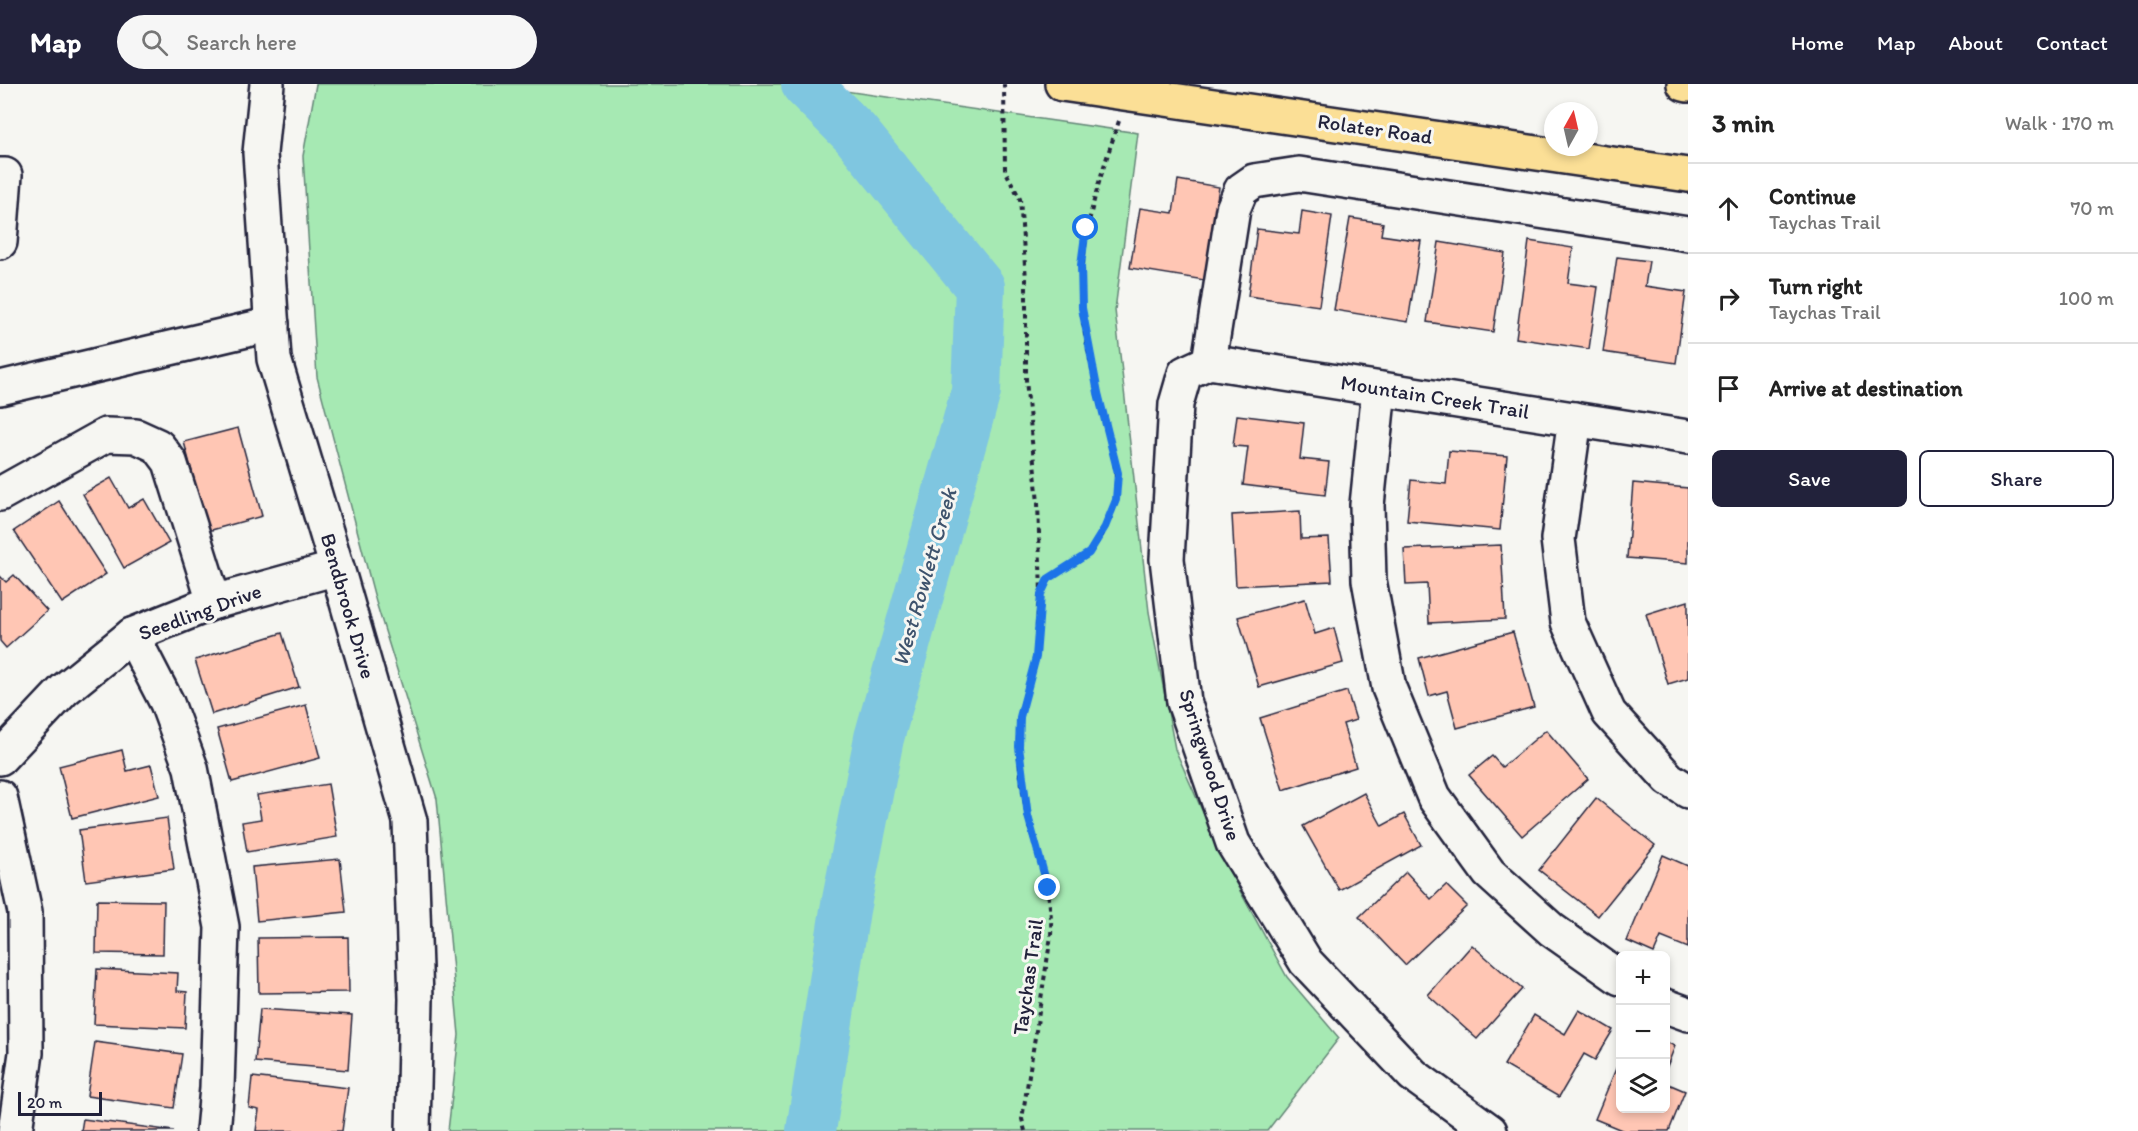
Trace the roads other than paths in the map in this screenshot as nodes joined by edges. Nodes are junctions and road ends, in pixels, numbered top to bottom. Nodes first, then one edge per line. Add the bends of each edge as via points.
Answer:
1 (267, 84) edge
2 (1077, 86) edge
3 (0, 175) edge
4 (1688, 175) edge
5 (1688, 234) edge
6 (0, 242) edge
7 (272, 324) junction
8 (1197, 368) junction
9 (0, 388) edge
10 (1379, 389) junction
11 (1575, 419) junction
12 (1688, 436) edge
13 (0, 494) edge
14 (338, 568) junction
15 (214, 602) junction
16 (132, 635) junction
17 (0, 758) edge
18 (1688, 791) edge
19 (0, 797) edge
20 (1616, 975) edge
21 (1670, 1008) edge
22 (1688, 1014) edge
23 (13, 1050) edge
24 (15, 1131) edge
25 (213, 1131) edge
26 (413, 1131) edge
27 (1490, 1131) edge

1 - 7 street, Bendbrook Drive via 260,153
2 - 4 main road, Rolater Road
3 - 6 street via 5,175
5 - 8 street, Springwood Drive via 1299,174 1254,181 1240,190 1233,209
7 - 9 street
7 - 14 street, Bendbrook Drive via 274,358
8 - 10 street, Mountain Creek Trail
8 - 27 street, Springwood Drive via 1176,404 1167,559 1184,702 1233,843 1306,962 1413,1075
10 - 11 street, Mountain Creek Trail
10 - 20 street via 1367,505 1369,580 1389,688 1434,797 1489,873 1552,930
11 - 12 street, Mountain Creek Trail
11 - 18 street via 1558,539 1568,622 1609,714 1669,779
13 - 15 street via 106,435 136,436 158,446 170,462
14 - 15 street, Seedling Drive
14 - 26 street, Bendbrook Drive via 410,821 416,999
15 - 16 street, Seedling Drive
16 - 17 street, Seedling Drive via 63,690
16 - 25 street via 167,703 191,768 222,927
19 - 23 street via 25,912
21 - 22 street
23 - 24 street

